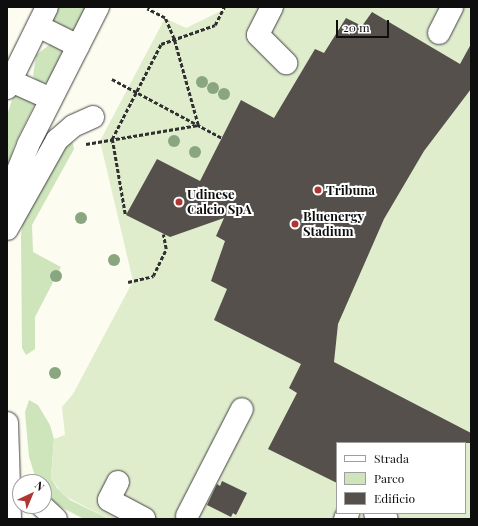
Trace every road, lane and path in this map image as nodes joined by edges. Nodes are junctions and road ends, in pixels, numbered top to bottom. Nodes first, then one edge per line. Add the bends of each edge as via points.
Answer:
1 (47, 7) edge
2 (98, 7) edge
3 (224, 7) edge
4 (272, 7) edge
5 (452, 7) edge
6 (147, 9) dead end
7 (38, 26) junction
8 (439, 33) dead end
9 (174, 39) junction
10 (78, 46) junction
11 (286, 63) dead end
12 (112, 79) dead end
13 (9, 84) edge
14 (136, 92) junction
15 (50, 99) junction
16 (92, 117) dead end
17 (198, 125) junction
18 (222, 138) dead end
19 (112, 139) junction
20 (86, 144) dead end
21 (7, 213) edge
22 (125, 214) dead end
23 (7, 229) edge
24 (163, 234) dead end
25 (128, 282) dead end
26 (242, 409) dead end
27 (7, 424) edge
28 (8, 463) junction
29 (16, 474) edge
30 (118, 482) dead end
31 (377, 514) edge
32 (187, 516) dead end
33 (10, 519) edge
34 (144, 519) edge
35 (387, 519) edge

1 - 7 street
2 - 10 street
3 - 9 path via 215,25
4 - 11 street via 258,35
5 - 8 street
6 - 9 path via 165,18
7 - 10 street
7 - 13 street
9 - 14 path via 161,44
9 - 17 path
10 - 15 street
12 - 14 path
13 - 15 street
14 - 17 path
14 - 19 path
15 - 21 street via 20,164
16 - 23 street via 73,126 56,140
17 - 18 path
17 - 19 path
19 - 20 path
19 - 22 path
24 - 25 path via 166,249 153,276
26 - 32 street
27 - 28 street
28 - 29 street
28 - 33 street
30 - 34 street via 109,500
31 - 35 street

